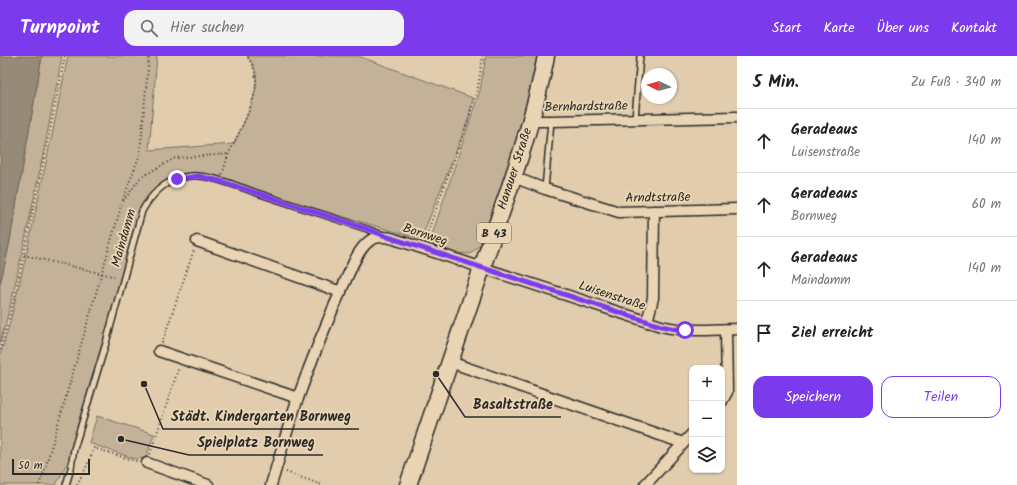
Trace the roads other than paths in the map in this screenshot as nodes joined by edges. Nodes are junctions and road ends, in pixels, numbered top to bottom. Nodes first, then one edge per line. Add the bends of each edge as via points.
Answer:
1 (546, 56) edge
2 (640, 56) edge
3 (737, 117) edge
4 (635, 119) junction
5 (530, 121) junction
6 (551, 121) junction
7 (514, 177) junction
8 (545, 189) junction
9 (737, 209) edge
10 (654, 211) junction
11 (388, 237) junction
12 (197, 241) road end
13 (482, 268) junction
14 (341, 292) junction
15 (647, 322) junction
16 (726, 330) junction
17 (737, 330) edge
18 (159, 351) road end
19 (450, 362) junction
20 (725, 394) edge
21 (298, 398) junction
22 (689, 437) edge
23 (683, 443) junction
24 (147, 463) road end
25 (66, 485) edge
26 (208, 485) edge
27 (270, 485) edge
28 (408, 485) edge
29 (645, 485) edge

1 - 5 main road, Hanauer Straße / B 43
2 - 4 lane
3 - 4 street, Bernhardstraße
4 - 6 street, Bernhardstraße
5 - 6 street, Bernhardstraße
5 - 7 main road, Hanauer Straße / B 43
6 - 8 lane
7 - 8 street, Arndtstraße
7 - 13 main road, Hanauer Straße / B 43
8 - 10 street, Arndtstraße via 619,212
9 - 10 street, Arndtstraße
10 - 15 street via 654,298
11 - 13 street, Bornweg
11 - 14 street, Bornweg via 376,238 365,245
11 - 25 lane, Maindamm via 220,181 198,176 177,179 164,185 152,196 142,211
12 - 14 street
13 - 15 street, Luisenstraße
13 - 19 main road, Hanauer Straße / B 43
14 - 21 street, Bornweg
15 - 16 street, Luisenstraße via 676,329
16 - 17 street, Luisenstraße
16 - 20 street
18 - 21 street
19 - 23 street
19 - 28 main road, Hanauer Straße / B 43
21 - 27 street, Bornweg
22 - 23 street
23 - 29 street
24 - 26 street

